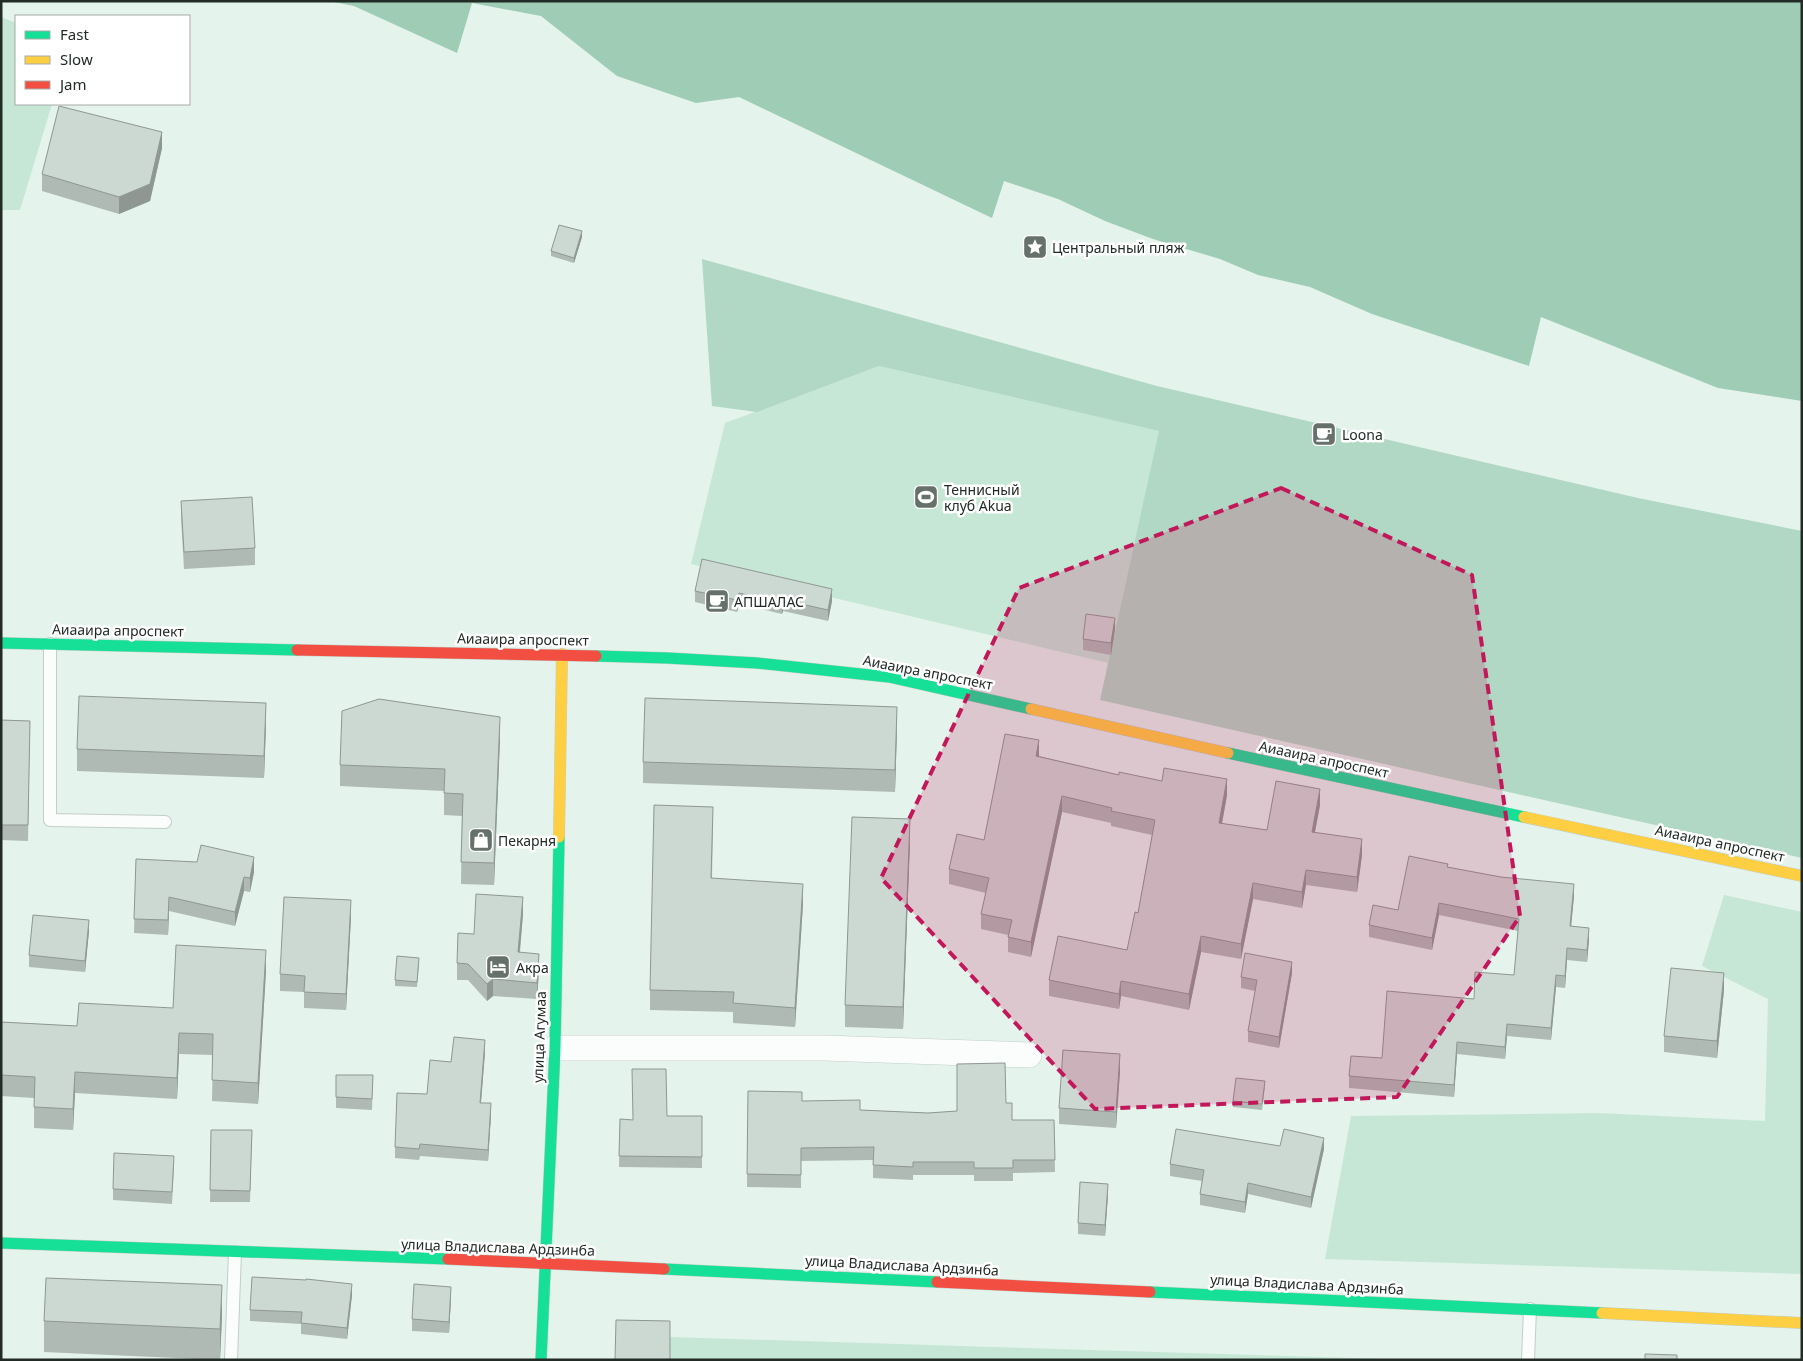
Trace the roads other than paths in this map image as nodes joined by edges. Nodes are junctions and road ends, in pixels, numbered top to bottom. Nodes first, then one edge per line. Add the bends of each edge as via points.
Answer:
1 (1, 643) edge
2 (50, 644) junction
3 (562, 654) junction
4 (165, 822) dead end
5 (1802, 876) edge
6 (555, 1048) junction
7 (1028, 1055) dead end
8 (1, 1243) edge
9 (235, 1252) junction
10 (545, 1263) junction
11 (1530, 1309) junction
12 (1802, 1323) edge
13 (231, 1360) edge
14 (541, 1360) edge
15 (1528, 1360) edge

1 - 2 main road, Аиааира апроспект
2 - 3 main road, Аиааира апроспект
2 - 4 lane via 50,820
3 - 5 main road, Аиааира апроспект via 758,663 889,677 1357,782
3 - 6 main road, улица Агумаа
6 - 7 street via 824,1048
6 - 10 main road, улица Агумаа
8 - 9 main road, улица Владислава Ардзинба
9 - 10 main road, улица Владислава Ардзинба
9 - 13 lane
10 - 11 main road, улица Владислава Ардзинба
10 - 14 main road, улица Агумаа
11 - 12 main road, улица Владислава Ардзинба
11 - 15 lane

